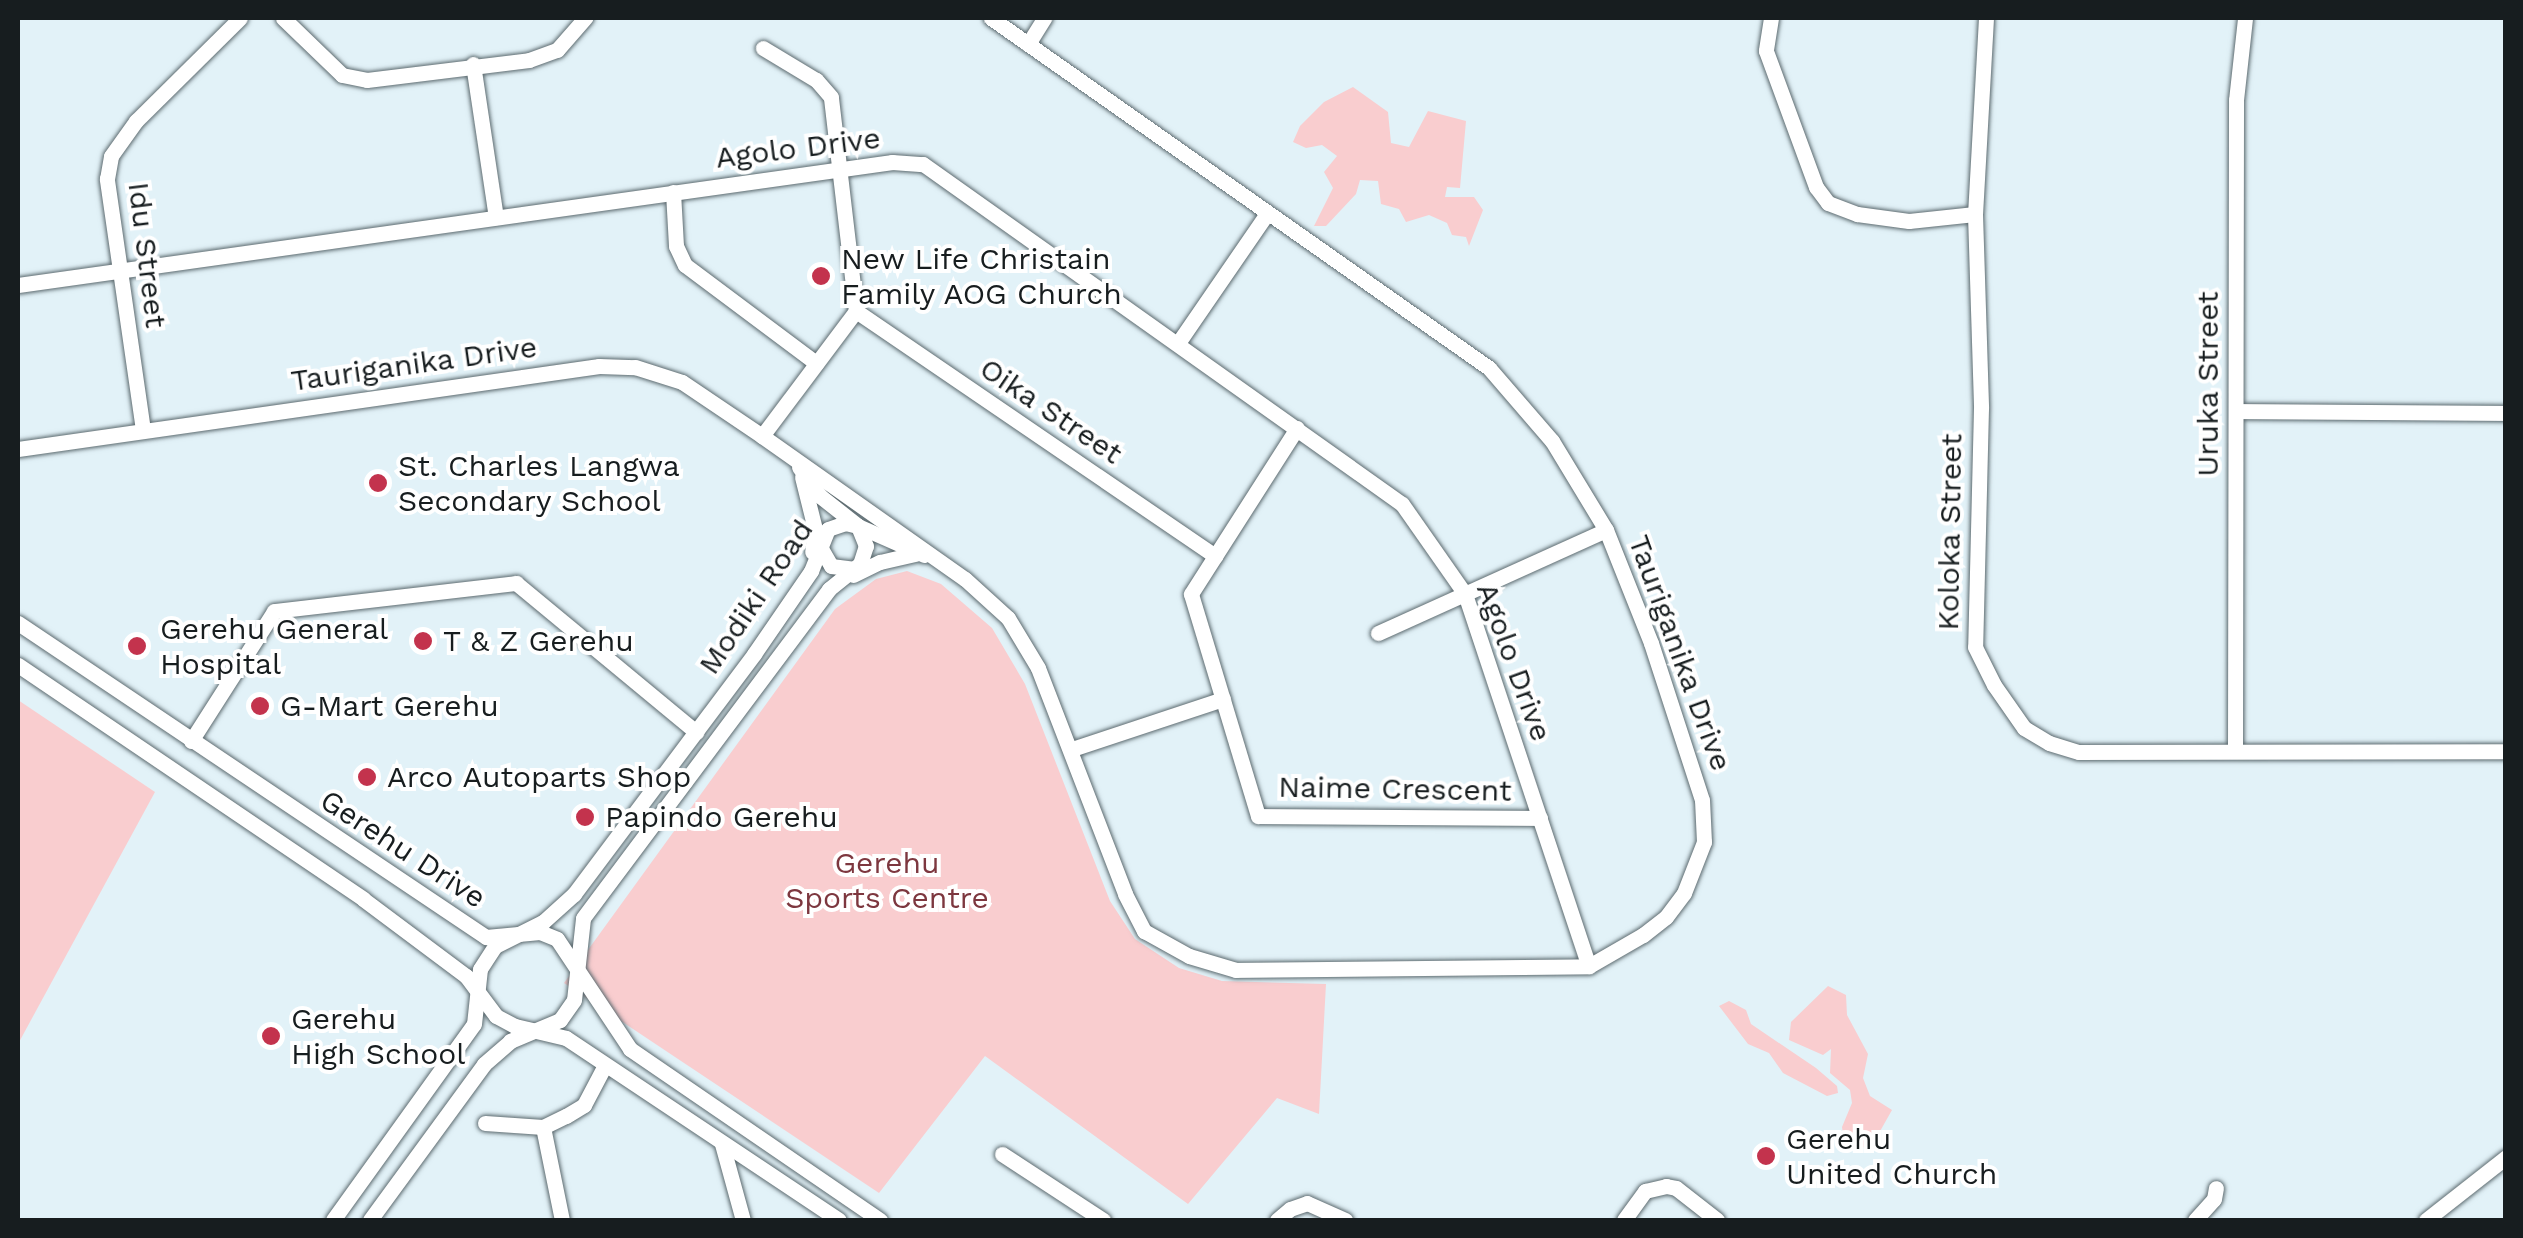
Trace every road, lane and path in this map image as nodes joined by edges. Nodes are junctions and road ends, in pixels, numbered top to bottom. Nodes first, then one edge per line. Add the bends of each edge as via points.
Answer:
1 (240, 18) edge
2 (283, 18) edge
3 (586, 18) edge
4 (991, 18) edge
5 (1044, 18) edge
6 (1771, 18) edge
7 (1986, 18) edge
8 (2245, 18) edge
9 (1028, 44) junction
10 (763, 48) dead end
11 (473, 64) junction
12 (837, 170) junction
13 (673, 192) junction
14 (1266, 214) junction
15 (1975, 214) junction
16 (496, 217) junction
17 (120, 269) junction
18 (18, 285) edge
19 (856, 311) junction
20 (1178, 343) junction
21 (816, 363) junction
22 (2236, 411) junction
23 (2506, 413) edge
24 (1296, 428) junction
25 (143, 430) junction
26 (762, 436) junction
27 (18, 449) edge
28 (794, 460) junction
29 (858, 526) junction
30 (1606, 530) junction
31 (819, 545) junction
32 (1215, 556) junction
33 (939, 560) junction
34 (811, 571) junction
35 (849, 574) junction
36 (1466, 594) junction
37 (18, 623) edge
38 (1378, 633) dead end
39 (18, 666) edge
40 (109, 685) junction
41 (1223, 699) junction
42 (88, 712) junction
43 (696, 732) junction
44 (191, 741) junction
45 (1072, 749) junction
46 (2235, 751) junction
47 (2506, 751) edge
48 (1540, 818) junction
49 (523, 932) junction
50 (1589, 966) junction
51 (578, 978) junction
52 (480, 998) junction
53 (536, 1030) junction
54 (606, 1066) junction
55 (486, 1124) dead end
56 (543, 1127) junction
57 (722, 1144) junction
58 (1002, 1154) dead end
59 (2506, 1157) edge
60 (2216, 1188) dead end
61 (332, 1220) edge
62 (370, 1220) edge
63 (562, 1220) edge
64 (743, 1220) edge
65 (840, 1220) edge
66 (880, 1220) edge
67 (1103, 1220) edge
68 (1278, 1220) edge
69 (1345, 1220) edge
70 (1624, 1220) edge
71 (1717, 1220) edge
72 (2195, 1220) edge
73 (2426, 1220) edge

1 - 17 street, Idu Street via 136,121 111,156 107,178
2 - 11 street via 342,75 367,80
3 - 11 street via 557,50 529,60
4 - 9 street, Tauriganika Drive
5 - 9 street
6 - 15 street via 1766,51 1816,187 1828,203 1909,221
7 - 15 street, Koloka Street
8 - 22 street, Uruka Street via 2236,100
9 - 14 street, Tauriganika Drive
10 - 12 street via 827,89 836,110
11 - 16 street
12 - 13 street, Agolo Drive
12 - 19 street
12 - 20 street, Agolo Drive via 922,164
13 - 16 street, Agolo Drive
13 - 21 street via 676,246 685,264
14 - 20 street
14 - 30 street, Tauriganika Drive via 1490,368 1552,441
15 - 46 street, Koloka Street via 1981,408 1976,647 1994,685 2024,728 2049,744 2080,752
16 - 17 street, Agolo Drive
17 - 18 street, Agolo Drive
17 - 25 street, Idu Street
19 - 21 street
19 - 32 street, Oika Street
20 - 24 street, Agolo Drive
21 - 26 street
22 - 23 street
22 - 46 street, Uruka Street
24 - 32 street, Naime Crescent
24 - 36 street, Agolo Drive via 1402,504
25 - 26 street, Tauriganika Drive via 599,366 682,382
25 - 27 street, Tauriganika Drive
26 - 28 street, Tauriganika Drive
28 - 29 street, Tauriganika Drive via 820,496
28 - 33 street, Tauriganika Drive
28 - 34 street via 812,509
29 - 31 street, Modiki Road via 828,529
29 - 33 street, Tauriganika Drive
29 - 35 street, Modiki Road via 866,546
30 - 36 street
30 - 50 street, Tauriganika Drive via 1692,766 1704,842 1666,917
31 - 34 street, Modiki Road
31 - 35 street via 831,566
32 - 41 street, Naime Crescent via 1191,594
33 - 35 street via 914,554
33 - 45 street, Tauriganika Drive via 1008,618 1038,668
34 - 43 street, Modiki Road
35 - 51 street, Modiki Road via 829,590 583,918
36 - 38 street
36 - 48 street, Agolo Drive
37 - 40 street, Gerehu Drive
39 - 42 street, Gerehu Drive
40 - 42 street
40 - 44 street, Gerehu Drive
41 - 45 street
41 - 48 street, Naime Crescent via 1258,816
42 - 52 street, Gerehu Drive via 362,898 466,976
43 - 44 street via 516,583 274,611
43 - 49 street, Modiki Road via 574,894
44 - 49 street, Gerehu Drive via 486,937
45 - 50 street, Tauriganika Drive via 1144,931 1189,956 1236,970
46 - 47 street, Koloka Street
48 - 50 street, Agolo Drive
49 - 51 street, Gerehu Drive via 557,939
49 - 52 street, Modiki Road via 495,946 480,969
51 - 53 street, Modiki Road via 560,1020
51 - 66 street, Gerehu Drive via 630,1049
52 - 53 street, Gerehu Drive via 496,1016
52 - 61 street, Modiki Road via 474,1024
53 - 54 street, Gerehu Drive via 566,1038
53 - 62 street, Modiki Road via 510,1041 484,1064
54 - 56 street via 584,1105
54 - 57 street, Gerehu Drive
55 - 56 street
56 - 63 street
57 - 64 street
57 - 65 street, Gerehu Drive
58 - 67 street
59 - 73 street
60 - 72 street
68 - 69 street via 1308,1203
70 - 71 street via 1645,1191 1666,1186

